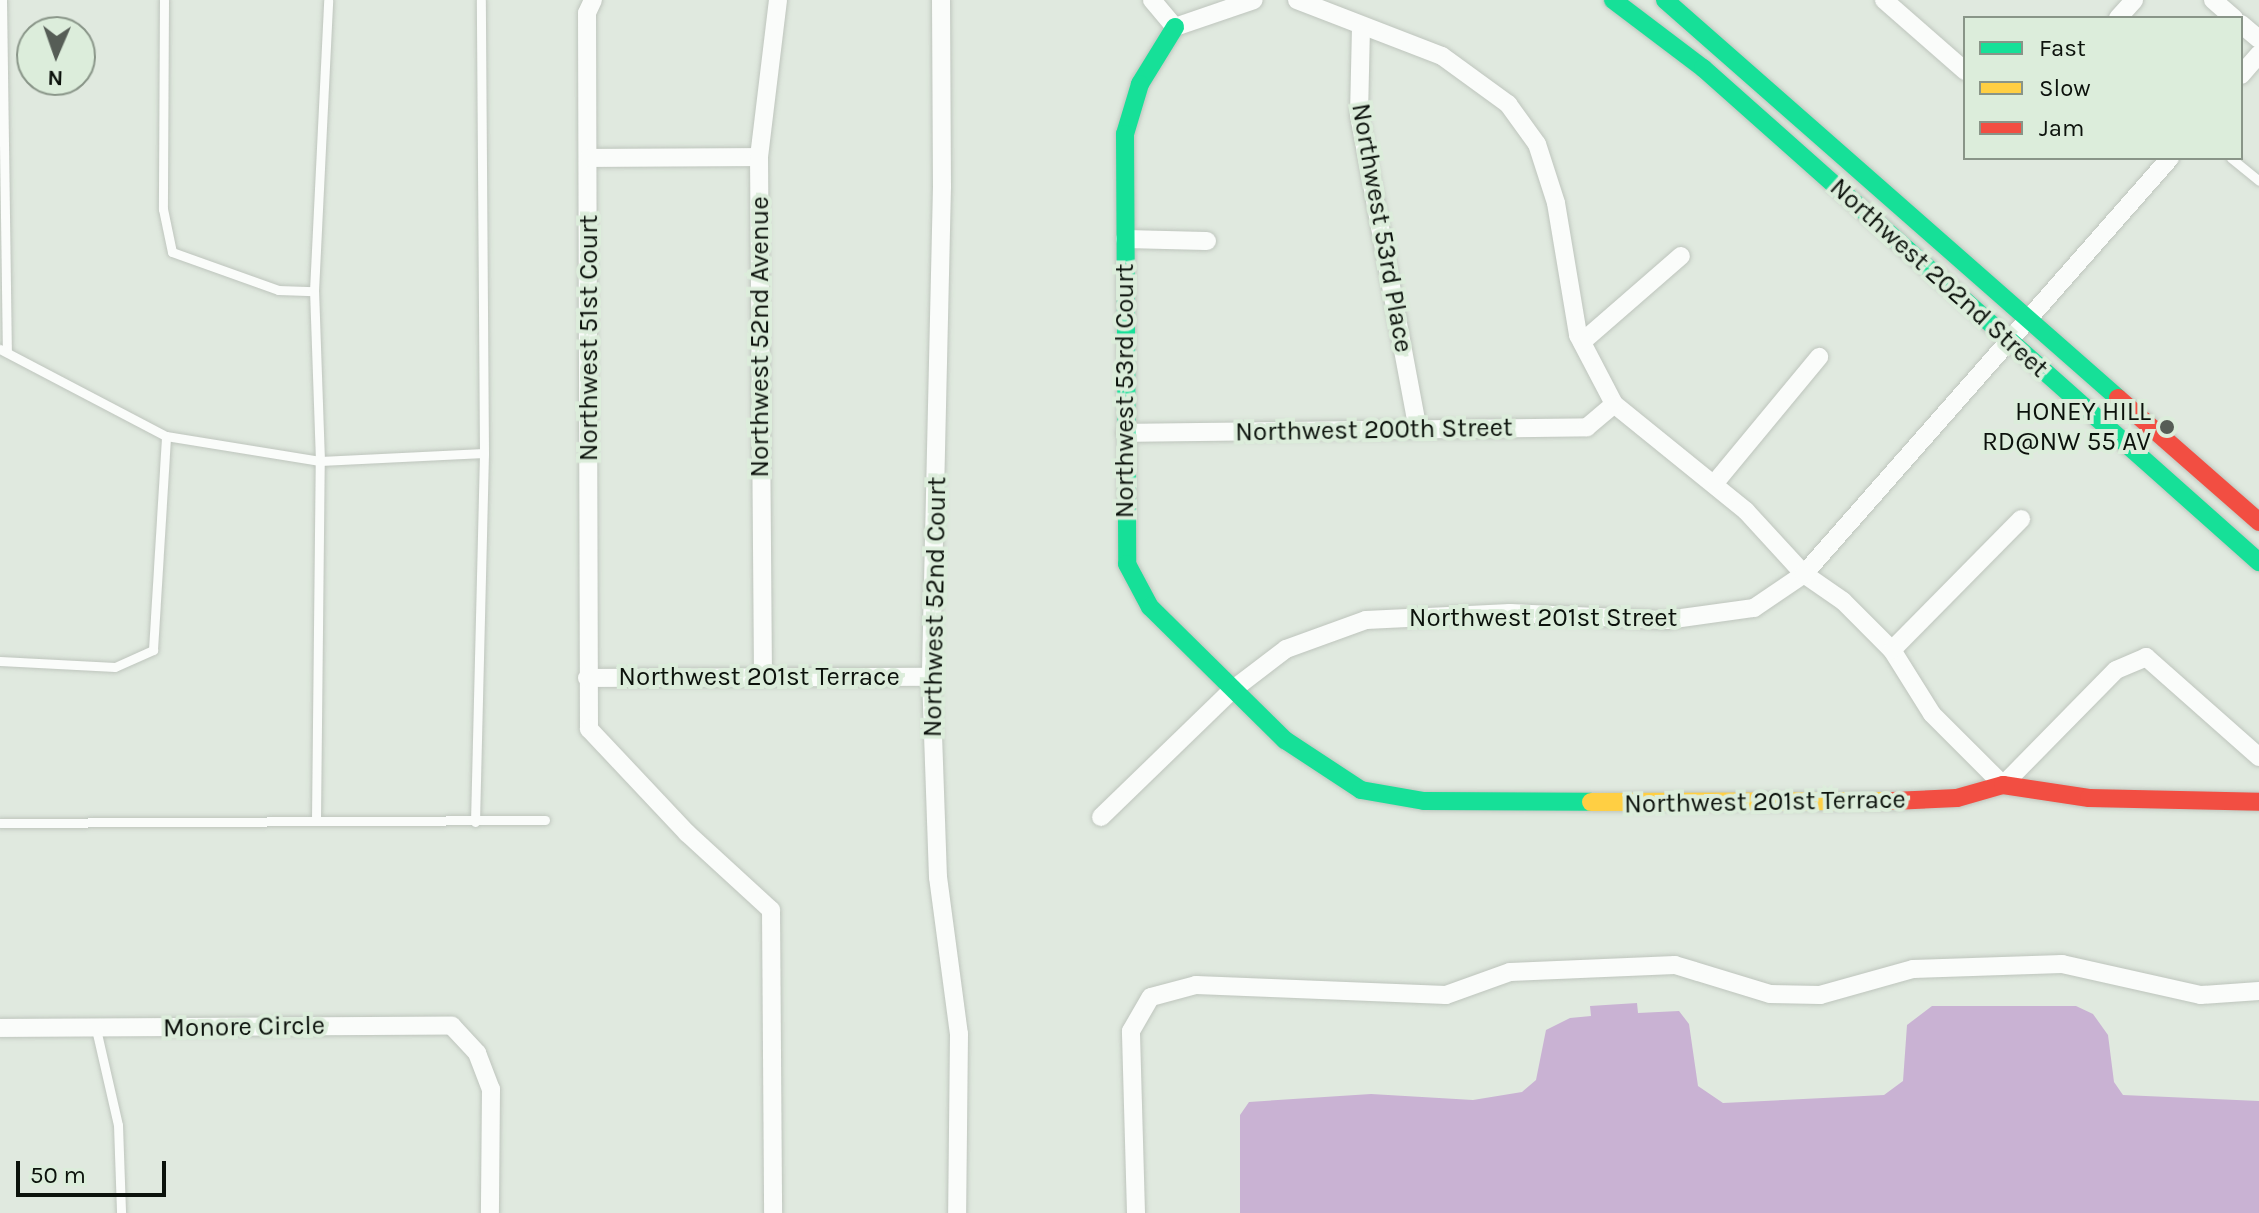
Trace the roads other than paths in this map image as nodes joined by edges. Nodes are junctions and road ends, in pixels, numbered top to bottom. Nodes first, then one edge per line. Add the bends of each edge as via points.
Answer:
1 (2, 0) edge
2 (164, 0) edge
3 (328, 0) edge
4 (481, 0) edge
5 (593, 0) edge
6 (778, 0) edge
7 (941, 0) edge
8 (1152, 0) edge
9 (1254, 0) edge
10 (1297, 0) edge
11 (1613, 0) edge
12 (1665, 0) edge
13 (1884, 0) edge
14 (2134, 0) edge
15 (2213, 0) edge
16 (2120, 16) edge
17 (2232, 16) edge
18 (2243, 26) edge
19 (1175, 27) junction
20 (1361, 27) junction
21 (2259, 39) edge
22 (2259, 54) edge
23 (1963, 69) edge
24 (2243, 73) edge
25 (759, 157) junction
26 (589, 158) junction
27 (2168, 160) edge
28 (2233, 160) edge
29 (2259, 181) edge
30 (1125, 239) junction
31 (1207, 241) dead end
32 (1681, 256) dead end
33 (314, 291) junction
34 (2029, 318) junction
35 (2008, 341) junction
36 (1582, 342) junction
37 (3, 349) edge
38 (1819, 357) dead end
39 (1614, 404) junction
40 (1418, 429) junction
41 (1125, 433) junction
42 (166, 436) junction
43 (484, 453) junction
44 (320, 461) junction
45 (1714, 484) junction
46 (2021, 519) dead end
47 (2259, 522) edge
48 (2259, 562) edge
49 (1804, 574) junction
50 (1892, 650) junction
51 (0, 661) edge
52 (763, 677) junction
53 (931, 677) junction
54 (587, 678) junction
55 (1231, 691) junction
56 (1285, 740) joint
57 (2259, 757) edge
58 (2003, 785) junction
59 (2259, 802) edge
60 (1101, 817) dead end
61 (316, 820) junction
62 (545, 820) dead end
63 (475, 822) junction
64 (0, 823) edge
65 (2259, 991) edge
66 (0, 1028) edge
67 (96, 1029) junction
68 (121, 1213) edge
69 (490, 1213) edge
70 (773, 1213) edge
71 (957, 1213) edge
72 (1136, 1213) edge

1 - 37 lane
2 - 33 lane via 163,209 172,252 278,290
3 - 33 lane
4 - 43 lane
5 - 26 street, Northwest 51st Court via 587,13
6 - 25 street, Northwest 52nd Avenue
7 - 53 street, Northwest 52nd Court
8 - 19 street
9 - 19 street
10 - 20 street
11 - 35 street, Northwest 202nd Street via 1703,68
12 - 34 street, Northwest 202nd Street
13 - 23 street
14 - 16 street
15 - 17 street
18 - 21 street
19 - 30 street, Northwest 53rd Court via 1140,84 1125,134
20 - 36 street via 1442,56 1508,104 1537,144 1556,203
20 - 40 street, Northwest 53rd Place via 1359,115
22 - 24 street
25 - 26 street
25 - 52 street, Northwest 52nd Avenue
26 - 54 street, Northwest 51st Court
27 - 34 street, Northwest 201st Street
28 - 29 lane
30 - 31 street
30 - 41 street, Northwest 53rd Court
32 - 36 street
33 - 44 lane
34 - 35 street, Northwest 201st Street
34 - 47 street, Northwest 202nd Street
35 - 48 street, Northwest 202nd Street
35 - 49 street, Northwest 201st Street
36 - 39 street
37 - 42 lane
38 - 45 street
39 - 40 street, Northwest 200th Street via 1587,427
39 - 45 street
40 - 41 street, Northwest 200th Street
41 - 55 street, Northwest 53rd Court via 1127,564 1150,607
42 - 44 lane
42 - 51 lane via 153,650 115,667
43 - 44 lane
43 - 63 lane
44 - 61 lane
45 - 49 street
46 - 50 street
49 - 50 street via 1843,601
49 - 55 street, Northwest 201st Street via 1754,608 1667,620 1510,613 1366,620 1286,649
50 - 58 street via 1932,714
52 - 53 street, Northwest 201st Terrace
52 - 54 street, Northwest 201st Terrace
53 - 71 street, Northwest 52nd Court via 938,877 959,1034
54 - 70 street via 589,729 687,833 771,910
55 - 56 street, Northwest 53rd Court
55 - 60 street, Northwest 201st Street
56 - 58 street, Northwest 201st Terrace via 1361,790 1424,801 1861,803 1957,798
57 - 58 street via 2146,657 2116,670
58 - 59 street, Northwest 201st Terrace via 2089,798
61 - 63 lane
61 - 64 lane
62 - 63 lane
65 - 72 street via 2201,995 2062,964 1913,969 1820,995 1770,994 1675,965 1596,964 1510,972 1446,995 1196,985 1151,997 1131,1031
66 - 67 street, Monore Circle
67 - 68 lane via 118,1125
67 - 69 street, Monore Circle via 452,1026 477,1053 491,1089

